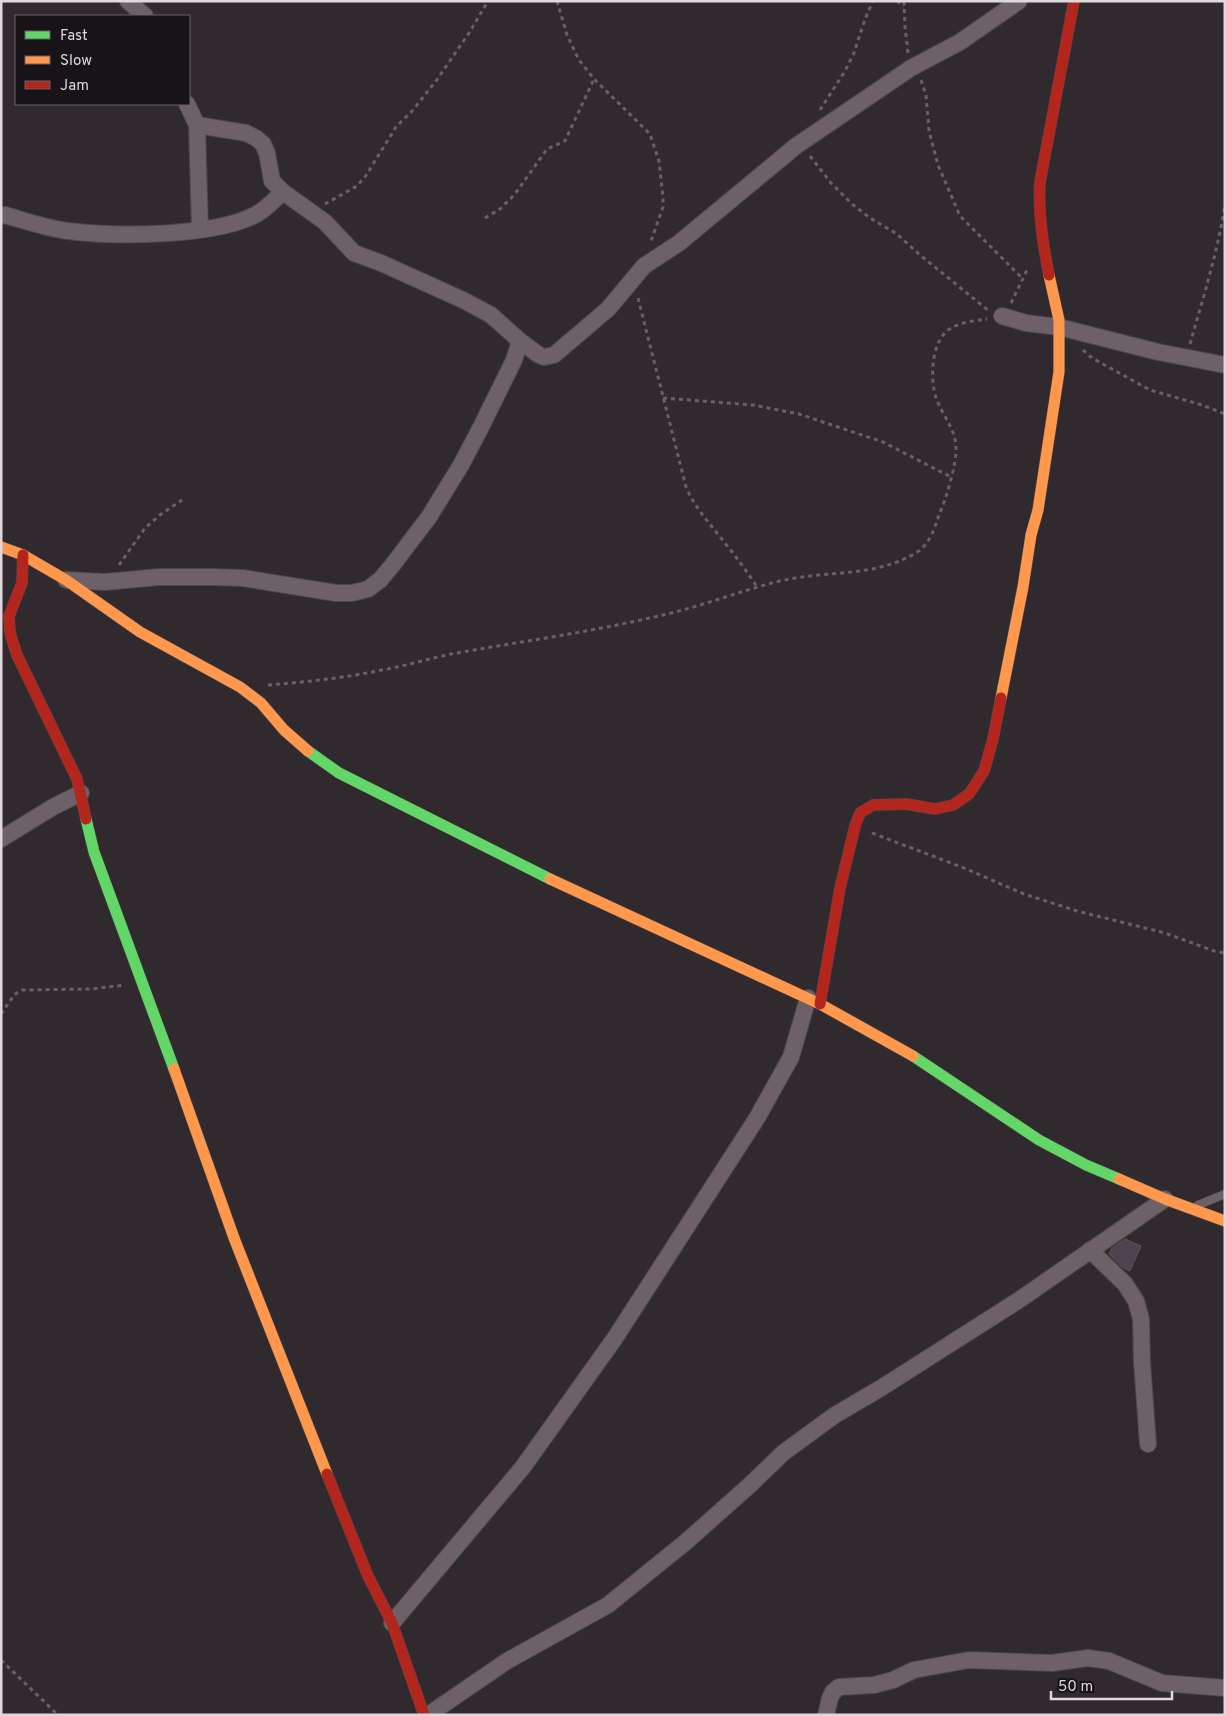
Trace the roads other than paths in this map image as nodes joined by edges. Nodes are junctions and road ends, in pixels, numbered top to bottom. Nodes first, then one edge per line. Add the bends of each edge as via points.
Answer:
1 (128, 1) edge
2 (1019, 1) edge
3 (1074, 1) edge
4 (144, 15) edge
5 (187, 105) edge
6 (197, 125) junction
7 (283, 192) junction
8 (1, 216) edge
9 (200, 229) junction
10 (1002, 316) road end
11 (1064, 328) junction
12 (520, 341) junction
13 (1225, 365) edge
14 (1, 547) edge
15 (23, 554) junction
16 (66, 580) junction
17 (81, 793) junction
18 (1, 839) edge
19 (814, 1001) junction
20 (1225, 1194) edge
21 (1165, 1199) junction
22 (1189, 1208) junction
23 (1225, 1221) edge
24 (1090, 1250) junction
25 (1148, 1444) dead end
26 (392, 1623) junction
27 (1225, 1688) edge
28 (426, 1715) edge
29 (826, 1715) edge

1 - 4 street
2 - 12 street via 960,42 911,68 803,142 639,272 608,309 554,355 544,357
3 - 11 street via 1040,182 1042,241
5 - 6 street
6 - 7 street via 246,133 256,138 267,153 272,181
6 - 9 street
7 - 9 street via 256,215
7 - 12 street via 325,222 354,253 463,300 491,315
8 - 9 street via 38,226 106,235
10 - 11 street
11 - 13 street
11 - 19 street via 1038,510 984,771 969,794 953,805 935,808 906,804 873,805 860,813
12 - 16 street via 514,360 461,466 429,517 380,580 368,589 336,593 243,578 213,577 105,582
14 - 15 street
15 - 16 street
15 - 17 street via 22,583 9,616 10,633
16 - 19 street via 140,632 240,687 261,703 307,751 339,773 524,868
17 - 18 street
17 - 26 street via 94,852 234,1238 368,1576
19 - 21 street via 909,1054 1039,1140 1086,1165
19 - 26 street via 791,1057 757,1118 615,1338 523,1467
20 - 22 lane
21 - 22 street
21 - 24 street
22 - 23 street
24 - 25 street via 1125,1284 1136,1301 1141,1319
24 - 28 street via 1019,1300 835,1415 783,1453 687,1541 608,1605 507,1661
26 - 28 street
27 - 29 street via 1162,1683 1121,1665 1088,1658 1052,1663 969,1660 914,1670 874,1685 839,1687 830,1698

